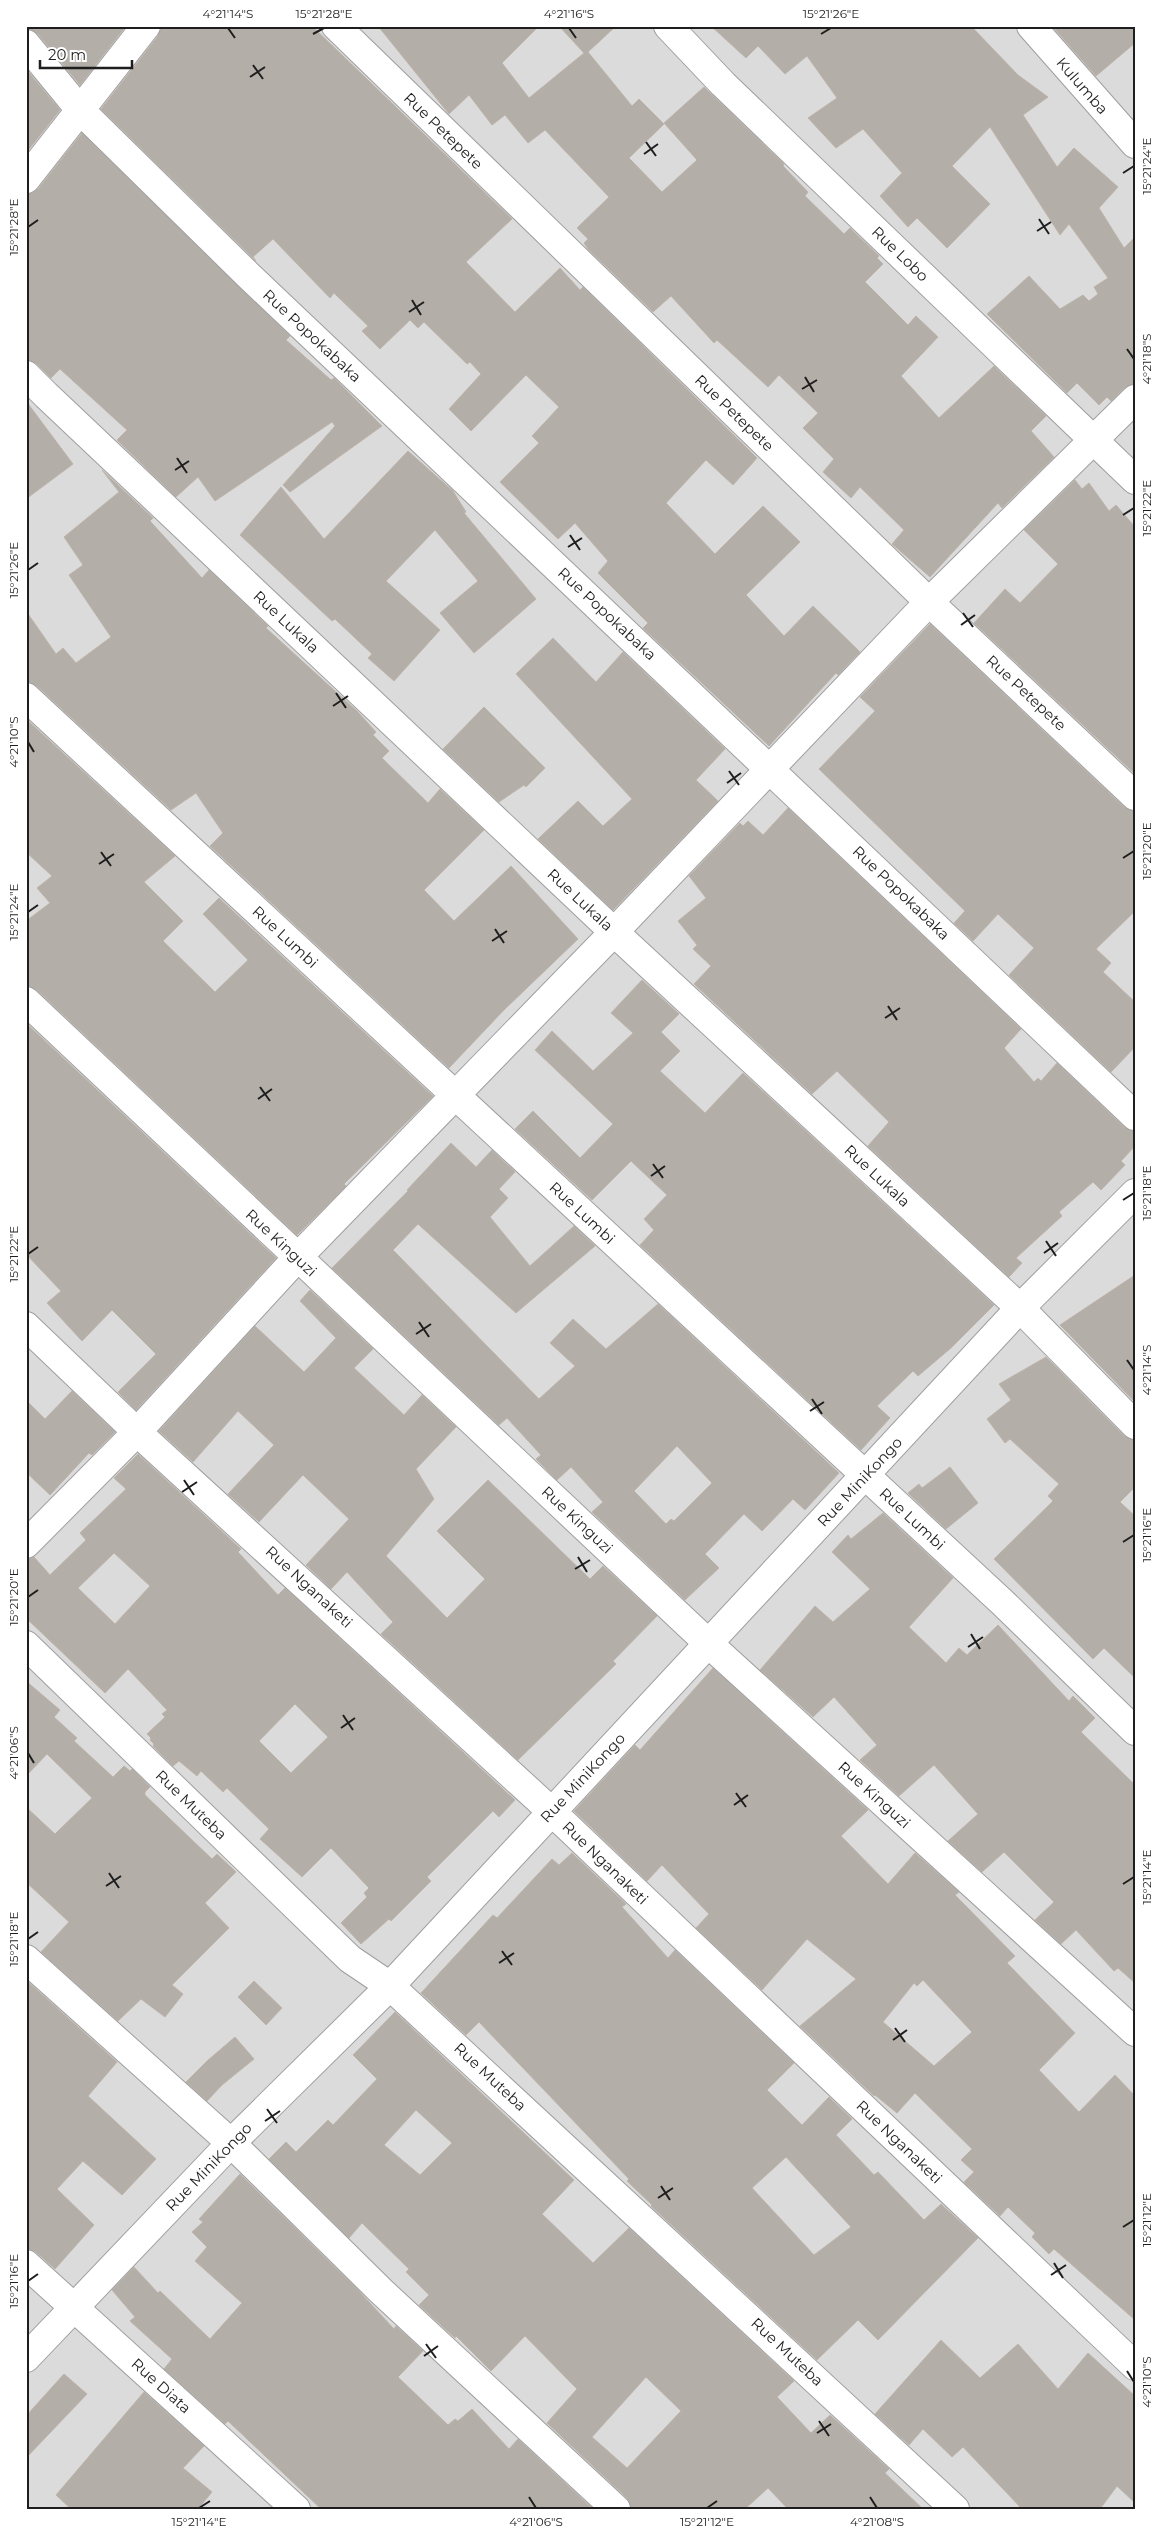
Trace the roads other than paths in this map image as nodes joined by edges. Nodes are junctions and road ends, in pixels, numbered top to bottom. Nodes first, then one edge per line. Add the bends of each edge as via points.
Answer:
1 (146, 26) edge
2 (336, 26) edge
3 (668, 26) edge
4 (1031, 26) edge
5 (26, 44) edge
6 (80, 110) junction
7 (1135, 144) edge
8 (26, 179) edge
9 (26, 375) edge
10 (1135, 399) edge
11 (1093, 441) junction
12 (1135, 480) edge
13 (929, 602) junction
14 (26, 697) edge
15 (769, 768) junction
16 (1135, 796) edge
17 (614, 932) junction
18 (26, 1000) edge
19 (455, 1095) junction
20 (1135, 1116) edge
21 (1135, 1193) edge
22 (297, 1258) junction
23 (1020, 1308) junction
24 (26, 1326) edge
25 (1135, 1425) edge
26 (138, 1432) junction
27 (865, 1476) junction
28 (26, 1544) edge
29 (708, 1644) junction
30 (26, 1645) edge
31 (1135, 1731) edge
32 (551, 1811) junction
33 (26, 1959) edge
34 (390, 1986) junction
35 (1135, 2032) edge
36 (231, 2143) junction
37 (26, 2264) edge
38 (73, 2306) junction
39 (26, 2358) edge
40 (1135, 2366) edge
41 (296, 2509) edge
42 (616, 2509) edge
43 (955, 2509) edge

1 - 6 street
2 - 13 street, Rue Petepete
3 - 11 street, Rue Lobo via 723,84
4 - 7 street, Kulumba
5 - 6 street, Rue Popokabaka
6 - 8 street
6 - 15 street, Rue Popokabaka via 249,276
9 - 17 street, Rue Lukala
10 - 11 street
11 - 12 street, Rue Lobo
11 - 13 street
13 - 15 street
13 - 16 street, Rue Petepete
14 - 19 street, Rue Lumbi
15 - 17 street
15 - 20 street, Rue Popokabaka
17 - 19 street
17 - 23 street, Rue Lukala
18 - 22 street, Rue Kinguzi
19 - 22 street
19 - 27 street, Rue Lumbi
21 - 23 street, Rue MiniKongo
22 - 26 street
22 - 29 street, Rue Kinguzi
23 - 25 street, Rue Lukala
23 - 27 street, Rue MiniKongo
24 - 26 street, Rue Nganaketi
26 - 28 street
26 - 32 street, Rue Nganaketi
27 - 29 street, Rue MiniKongo
27 - 31 street, Rue Lumbi
29 - 32 street, Rue MiniKongo
29 - 35 street, Rue Kinguzi
30 - 34 street, Rue Muteba via 350,1959
32 - 34 street, Rue MiniKongo
32 - 40 street, Rue Nganaketi
33 - 36 street
34 - 36 street, Rue MiniKongo
34 - 43 street, Rue Muteba
36 - 38 street, Rue MiniKongo
36 - 42 street via 381,2291
37 - 38 street, Rue Diata
38 - 39 street, Rue MiniKongo
38 - 41 street, Rue Diata

